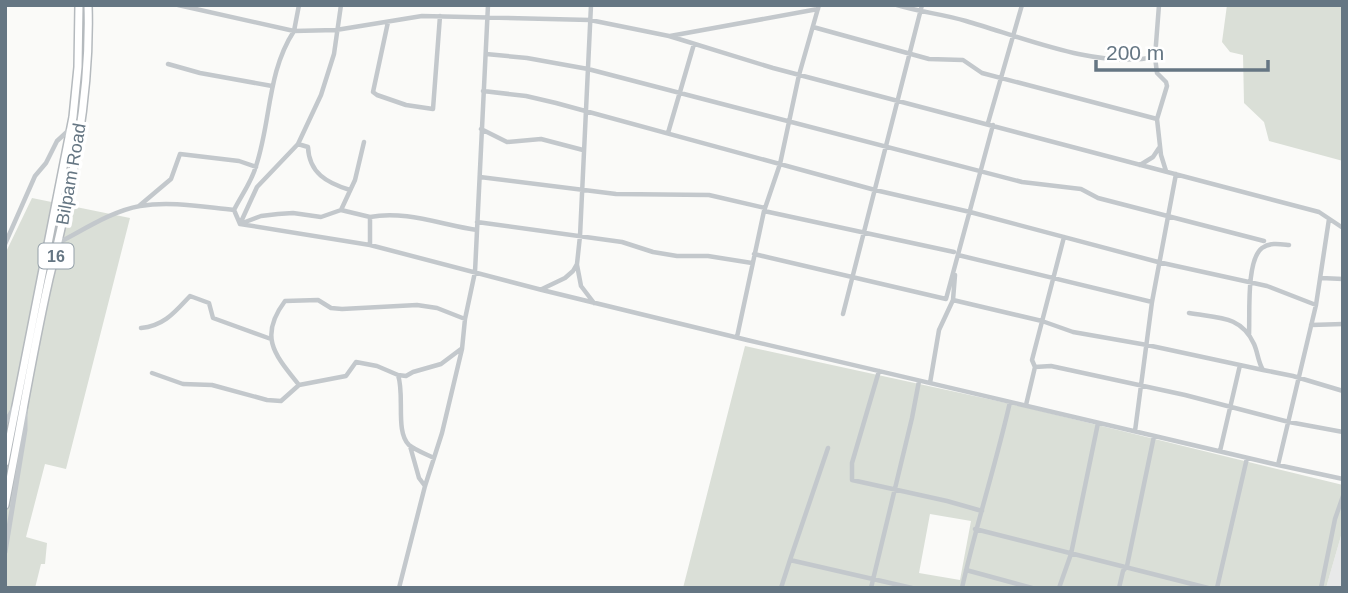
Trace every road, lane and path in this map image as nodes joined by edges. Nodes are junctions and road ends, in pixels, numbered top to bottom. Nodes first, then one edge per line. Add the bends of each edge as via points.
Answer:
1 (79, 5) edge
2 (88, 5) edge
3 (178, 5) edge
4 (299, 5) edge
5 (341, 5) edge
6 (488, 5) edge
7 (591, 5) edge
8 (897, 5) edge
9 (1022, 5) edge
10 (1159, 5) edge
11 (819, 7) edge
12 (195, 8) edge
13 (921, 8) edge
14 (440, 16) junction
15 (488, 17) junction
16 (590, 20) junction
17 (388, 22) junction
18 (813, 27) junction
19 (336, 30) junction
20 (294, 31) junction
21 (669, 36) junction
22 (1014, 36) junction
23 (694, 44) junction
24 (910, 53) junction
25 (486, 54) junction
26 (1155, 57) junction
27 (168, 64) dead end
28 (588, 69) junction
29 (799, 75) junction
30 (1001, 77) junction
31 (272, 86) junction
32 (483, 91) junction
33 (680, 91) junction
34 (898, 101) junction
35 (586, 111) junction
36 (1157, 119) junction
37 (789, 121) junction
38 (991, 124) junction
39 (71, 129) junction
40 (481, 129) junction
41 (668, 134) junction
42 (364, 142) dead end
43 (298, 144) junction
44 (886, 146) junction
45 (1160, 147) junction
46 (583, 150) junction
47 (780, 164) junction
48 (1140, 165) junction
49 (256, 167) junction
50 (981, 170) junction
51 (1166, 171) junction
52 (1176, 174) junction
53 (480, 177) junction
54 (350, 190) junction
55 (875, 190) junction
56 (583, 191) junction
57 (139, 206) junction
58 (234, 209) junction
59 (764, 209) junction
60 (341, 210) junction
61 (970, 212) junction
62 (1168, 215) junction
63 (370, 217) junction
64 (1329, 219) junction
65 (477, 222) junction
66 (240, 224) junction
67 (1343, 228) edge
68 (477, 230) junction
69 (863, 233) junction
70 (580, 236) junction
71 (1064, 237) junction
72 (1264, 241) dead end
73 (60, 242) junction
74 (5, 243) edge
75 (370, 245) junction
76 (1289, 245) dead end
77 (956, 253) junction
78 (754, 254) junction
79 (1158, 262) junction
80 (752, 263) junction
81 (577, 264) junction
82 (475, 272) junction
83 (851, 277) junction
84 (1321, 278) junction
85 (1053, 279) junction
86 (1343, 279) edge
87 (1251, 282) junction
88 (542, 290) junction
89 (953, 300) junction
90 (1152, 302) junction
91 (594, 303) junction
92 (1316, 305) junction
93 (1189, 313) dead end
94 (843, 314) dead end
95 (465, 319) junction
96 (1042, 321) junction
97 (1343, 324) edge
98 (1311, 325) junction
99 (141, 328) dead end
100 (1249, 335) junction
101 (736, 337) junction
102 (271, 339) junction
103 (1147, 345) junction
104 (462, 349) junction
105 (1240, 365) junction
106 (1035, 367) junction
107 (1263, 370) junction
108 (879, 371) junction
109 (152, 373) dead end
110 (398, 375) junction
111 (1298, 379) junction
112 (919, 380) junction
113 (930, 383) junction
114 (299, 385) junction
115 (1141, 386) junction
116 (1343, 391) edge
117 (1010, 402) junction
118 (21, 403) junction
119 (1026, 405) junction
120 (1230, 406) junction
121 (1098, 422) junction
122 (1289, 422) junction
123 (5, 423) edge
124 (1135, 432) junction
125 (1343, 432) edge
126 (1154, 436) junction
127 (410, 446) junction
128 (828, 448) dead end
129 (1220, 451) junction
130 (434, 457) junction
131 (1247, 458) junction
132 (5, 462) edge
133 (1278, 465) junction
134 (1343, 479) edge
135 (425, 486) junction
136 (894, 489) junction
137 (1343, 496) edge
138 (5, 505) edge
139 (982, 511) junction
140 (975, 529) junction
141 (5, 552) edge
142 (1071, 554) junction
143 (790, 560) junction
144 (1127, 566) junction
145 (966, 570) junction
146 (873, 580) junction
147 (399, 588) edge
148 (781, 588) edge
149 (871, 588) edge
150 (912, 588) edge
151 (962, 588) edge
152 (1032, 588) edge
153 (1059, 588) edge
154 (1118, 588) edge
155 (1208, 588) edge
156 (1217, 588) edge
157 (1321, 588) edge

1 - 39 main road, 16
2 - 73 main road, Bilpam Road / 16 via 85,89
3 - 12 street
4 - 20 street
5 - 19 street
6 - 15 street
7 - 16 street
8 - 13 street
9 - 22 street
10 - 26 street
11 - 18 street
11 - 21 street
12 - 20 street
13 - 22 street
13 - 24 street
14 - 15 street
14 - 17 street
14 - 17 street via 433,109 406,105 373,92
15 - 16 street
15 - 25 street
16 - 21 street
16 - 28 street
17 - 19 street
18 - 24 street
18 - 29 street
19 - 20 street
19 - 43 street via 321,95
20 - 31 street
21 - 23 street
22 - 26 street via 1125,60
22 - 30 street
23 - 29 street
23 - 33 street
24 - 30 street via 943,61 962,60 978,72
24 - 34 street
25 - 28 street
25 - 32 street
26 - 36 street via 1157,73 1167,82
27 - 31 street
28 - 33 street
28 - 35 street
29 - 34 street
29 - 37 street
30 - 36 street
30 - 38 street
31 - 49 street
32 - 35 street
32 - 40 street
33 - 37 street
33 - 41 street
34 - 38 street
34 - 44 street
35 - 41 street
35 - 46 street
36 - 45 street
37 - 44 street
37 - 47 street
38 - 48 street
38 - 50 street
39 - 74 street via 57,141 35,176 17,225
39 - 118 main road, 16
40 - 46 street via 507,142 541,139
40 - 53 street
41 - 47 street
42 - 54 street
43 - 54 street via 309,147 309,161 319,176
43 - 66 street via 257,187
44 - 50 street
44 - 55 street
45 - 48 street
45 - 51 street
46 - 56 street
47 - 55 street
47 - 59 street
48 - 51 street
49 - 57 street via 180,154 171,179
49 - 58 street
50 - 61 street
50 - 62 street via 1022,182 1081,190
51 - 52 street
52 - 62 street
52 - 64 street via 1319,212
53 - 56 street
53 - 65 street
54 - 60 street
55 - 61 street
55 - 69 street
56 - 59 street via 709,195
56 - 70 street
57 - 58 street
57 - 73 street
58 - 66 street
59 - 69 street
59 - 78 street
60 - 63 street
60 - 66 street via 321,217 293,213 261,216
61 - 71 street
61 - 77 street via 966,239
61 - 83 street via 946,299
62 - 72 street
62 - 79 street
63 - 68 street via 408,216
63 - 75 street
64 - 67 street
64 - 84 street
65 - 68 street
65 - 70 street
66 - 75 street
68 - 82 street
69 - 77 street
69 - 83 street
70 - 80 street via 677,256
70 - 81 street
71 - 79 street
71 - 85 street
73 - 118 main road, Bilpam Road / 16
75 - 82 street
76 - 87 street via 1273,243 1261,248
77 - 85 street
77 - 89 street
78 - 80 street
78 - 83 street
79 - 87 street
79 - 90 street
80 - 101 street
81 - 88 street via 565,278
81 - 91 street via 581,286
82 - 88 street
82 - 95 street
83 - 94 street
84 - 86 street
84 - 92 street
85 - 90 street
85 - 96 street
87 - 92 street
87 - 100 street
88 - 91 street
89 - 96 street
89 - 113 street via 939,330
90 - 103 street
91 - 101 street
92 - 98 street
93 - 100 street via 1238,323
95 - 102 street via 432,307 342,309 318,300 285,301 274,316
95 - 104 street
96 - 103 street via 1073,332
96 - 106 street via 1032,360
97 - 98 street
98 - 111 street
99 - 102 street via 156,327 190,296 209,303 213,318
100 - 107 street
101 - 108 street
102 - 114 street via 278,361
103 - 105 street
103 - 115 street
104 - 110 street via 441,364
104 - 130 street
105 - 107 street
105 - 120 street
106 - 115 street via 1051,366
106 - 119 street
107 - 111 street
108 - 112 street
108 - 136 street via 852,463 852,480
109 - 114 street via 183,384 212,385 267,400 281,401
110 - 114 street via 356,362 346,376
110 - 127 street via 400,427
111 - 116 street
111 - 122 street
112 - 113 street
112 - 136 street
113 - 117 street
115 - 120 street
115 - 124 street
117 - 119 street
117 - 139 street
118 - 123 street
118 - 132 main road, 16
118 - 138 main road, Bilpam Road / 16
118 - 141 street via 25,430
119 - 121 street
120 - 122 street
120 - 129 street
121 - 124 street
121 - 142 street
122 - 125 street
122 - 133 street
124 - 126 street
126 - 129 street
126 - 144 street
127 - 130 street
127 - 135 street
128 - 143 street
129 - 131 street
130 - 135 street
131 - 133 street
131 - 156 street
133 - 134 street
135 - 147 street
136 - 139 street
136 - 146 street
137 - 157 street
139 - 140 street
140 - 142 street
140 - 145 street
142 - 144 street
142 - 153 street
143 - 146 street
143 - 148 street
144 - 154 street
144 - 155 street
145 - 151 street
145 - 152 street
146 - 149 street
146 - 150 street

